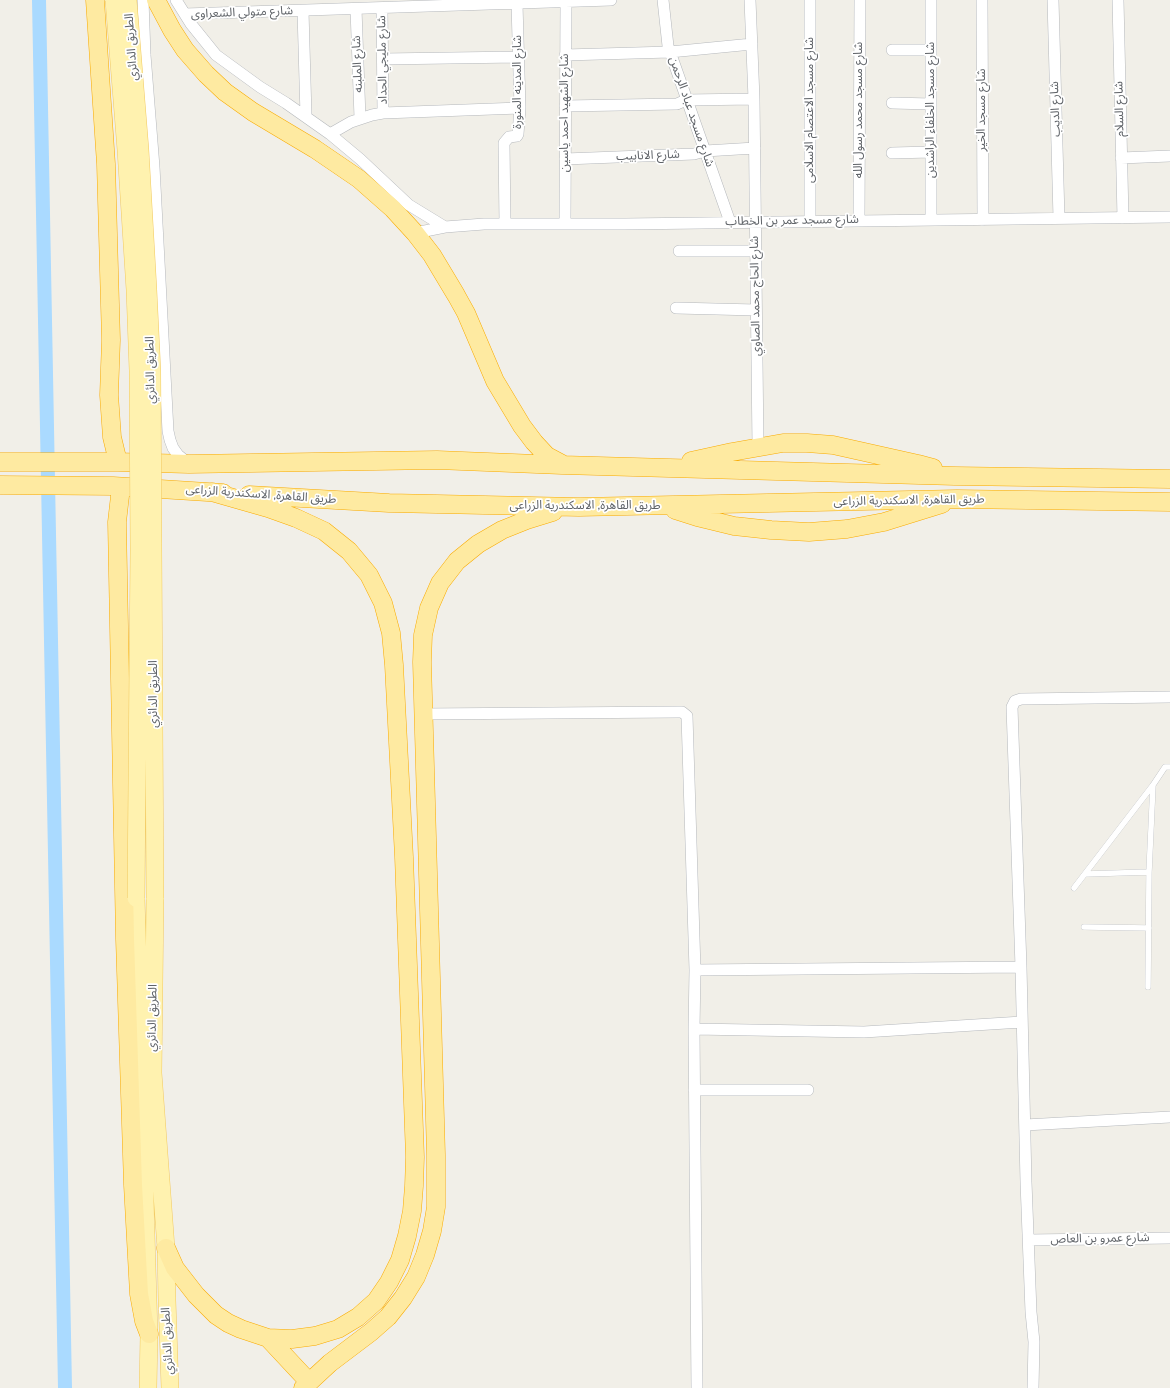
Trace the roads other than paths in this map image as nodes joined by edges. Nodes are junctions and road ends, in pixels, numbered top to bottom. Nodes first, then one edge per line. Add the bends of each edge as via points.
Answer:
1 (95, 0) edge
2 (114, 0) edge
3 (128, 0) edge
4 (143, 0) edge
5 (156, 0) edge
6 (176, 0) edge
7 (611, 0) edge
8 (663, 0) edge
9 (750, 0) edge
10 (810, 0) edge
11 (860, 0) edge
12 (931, 0) edge
13 (982, 0) edge
14 (1053, 0) edge
15 (1118, 0) edge
16 (566, 2) junction
17 (517, 4) junction
18 (382, 8) junction
19 (356, 9) junction
20 (303, 11) junction
21 (185, 14) junction
22 (752, 44) junction
23 (892, 50) dead end
24 (931, 50) junction
25 (670, 52) junction
26 (565, 55) junction
27 (518, 58) junction
28 (383, 59) junction
29 (754, 98) junction
30 (686, 100) junction
31 (892, 103) dead end
32 (931, 104) junction
33 (565, 106) junction
34 (520, 108) junction
35 (383, 113) junction
36 (306, 116) junction
37 (360, 118) junction
38 (330, 134) junction
39 (755, 148) junction
40 (705, 151) junction
41 (931, 152) junction
42 (892, 153) dead end
43 (1170, 156) edge
44 (1121, 158) junction
45 (565, 159) junction
46 (1170, 217) edge
47 (1059, 218) junction
48 (1123, 218) junction
49 (859, 220) junction
50 (931, 220) junction
51 (983, 220) junction
52 (755, 221) junction
53 (810, 221) junction
54 (730, 222) junction
55 (505, 224) junction
56 (565, 224) junction
57 (445, 227) junction
58 (415, 233) junction
59 (679, 251) dead end
60 (756, 251) junction
61 (676, 308) dead end
62 (756, 310) junction
63 (758, 447) junction
64 (0, 462) edge
65 (115, 462) junction
66 (189, 464) junction
67 (562, 465) junction
68 (665, 468) junction
69 (955, 476) junction
70 (1170, 479) edge
71 (0, 485) edge
72 (117, 486) junction
73 (212, 492) junction
74 (958, 499) junction
75 (1170, 502) edge
76 (661, 505) junction
77 (579, 507) junction
78 (1170, 698) edge
79 (423, 714) junction
80 (1170, 767) edge
81 (1153, 785) junction
82 (427, 856) junction
83 (404, 857) junction
84 (1149, 872) junction
85 (1086, 874) junction
86 (1074, 888) dead end
87 (1084, 927) dead end
88 (1149, 928) junction
89 (1021, 966) junction
90 (695, 970) junction
91 (1148, 987) dead end
92 (1022, 1022) junction
93 (694, 1029) junction
94 (694, 1090) junction
95 (808, 1090) dead end
96 (1170, 1117) edge
97 (1025, 1126) junction
98 (1170, 1238) edge
99 (1029, 1240) junction
100 (166, 1248) junction
101 (149, 1334) junction
102 (268, 1338) junction
103 (306, 1385) edge
104 (148, 1388) edge
105 (170, 1388) edge
106 (697, 1388) edge
107 (1033, 1388) edge

1 - 65 highway via 106,164 111,340 109,395
2 - 101 main road, الطريق الدائري, bridge via 126,150 138,379 136,898
3 - 100 main road, الطريق الدائري, bridge via 152,371 153,1073
4 - 66 street via 168,431 173,448
5 - 58 highway via 185,50 206,74 238,102 359,179 393,209
6 - 21 street
7 - 16 street, شارع متولي الشعراوى
8 - 25 street, شارع مسجد عباد الرحمن
9 - 22 street, شارع الحاج محمد الصاوي
10 - 53 street, شارع مسجد الاعتصام الاسلامى
11 - 49 street, شارع مسجد محمد رسول الله
12 - 24 street, شارع مسجد الخلفاء الراشدين
13 - 51 street, شارع مسجد الخير
14 - 47 street, شارع الديب
15 - 44 street, شارع السلام
16 - 17 street, شارع متولي الشعراوى
16 - 26 street, شارع الشهيد احمد ياسين
17 - 18 street, شارع متولي الشعراوى
17 - 27 street, شارع المدينه المنورة
18 - 19 street, شارع متولي الشعراوى
18 - 28 street, شارع مليجي الحداد
19 - 20 street, شارع متولي الشعراوى
19 - 37 street, شارع الملبنه
20 - 21 street, شارع متولي الشعراوى
20 - 36 street
21 - 36 street via 216,55 260,88
22 - 25 street
22 - 29 street, شارع الحاج محمد الصاوي
23 - 24 street
24 - 32 street, شارع مسجد الخلفاء الراشدين
25 - 26 street
25 - 30 street, شارع مسجد عباد الرحمن
26 - 33 street, شارع الشهيد احمد ياسين
27 - 28 street
27 - 34 street, شارع المدينه المنورة
28 - 35 street, شارع مليجي الحداد
29 - 30 street
29 - 39 street, شارع الحاج محمد الصاوي
30 - 33 street via 677,104
30 - 40 street, شارع مسجد عباد الرحمن
31 - 32 street
32 - 41 street, شارع مسجد الخلفاء الراشدين
33 - 45 street, شارع الشهيد احمد ياسين
34 - 35 street
34 - 55 street, شارع المدينه المنورة via 518,134 509,137 504,144
35 - 37 street
36 - 38 street
37 - 38 street
38 - 57 street via 409,205
39 - 40 street, شارع الانابيب
39 - 52 street, شارع الحاج محمد الصاوي
40 - 45 street, شارع الانابيب via 694,154
40 - 54 street, شارع مسجد عباد الرحمن
41 - 42 street
41 - 50 street, شارع مسجد الخلفاء الراشدين
43 - 44 street
44 - 48 street, شارع السلام
45 - 56 street, شارع الشهيد احمد ياسين
46 - 48 street, شارع مسجد عمر بن الخطاب
47 - 48 street, شارع مسجد عمر بن الخطاب
47 - 51 street, شارع مسجد عمر بن الخطاب
49 - 50 street, شارع مسجد عمر بن الخطاب
49 - 53 street, شارع مسجد عمر بن الخطاب
50 - 51 street, شارع مسجد عمر بن الخطاب
52 - 53 street, شارع مسجد عمر بن الخطاب
52 - 54 street, شارع مسجد عمر بن الخطاب
52 - 60 street, شارع الحاج محمد الصاوي
54 - 56 street, شارع مسجد عمر بن الخطاب
55 - 56 street, شارع مسجد عمر بن الخطاب
55 - 57 street, شارع مسجد عمر بن الخطاب
57 - 58 street, شارع مسجد عمر بن الخطاب
58 - 67 highway via 432,255 466,313 495,381 522,426 547,456
59 - 60 street
60 - 62 street, شارع الحاج محمد الصاوي
61 - 62 street
62 - 63 street, شارع الحاج محمد الصاوي
63 - 68 highway
63 - 69 highway via 783,443 833,445 918,464
64 - 65 highway, طريق القاهرة, الاسكندرية الزراعى
65 - 66 highway, طريق القاهرة, الاسكندرية الزراعى
66 - 67 highway, طريق القاهرة, الاسكندرية الزراعى via 436,460
67 - 68 highway, طريق القاهرة, الاسكندرية الزراعى
68 - 69 highway, طريق القاهرة, الاسكندرية الزراعى
69 - 70 highway, طريق القاهرة, الاسكندرية الزراعى
71 - 72 highway, طريق القاهرة, الاسكندرية الزراعى
72 - 73 highway, طريق القاهرة, الاسكندرية الزراعى
72 - 101 highway via 125,939 132,1154 139,1294
73 - 77 highway, طريق القاهرة, الاسكندرية الزراعى via 389,503
73 - 83 highway via 275,510 324,531 349,551 369,575 383,602 391,633
74 - 75 highway, طريق القاهرة, الاسكندرية الزراعى
74 - 76 highway, طريق القاهرة, الاسكندرية الزراعى
74 - 76 highway via 884,522 847,529 809,532 734,526
76 - 77 highway, طريق القاهرة, الاسكندرية الزراعى
77 - 79 highway via 553,512 502,530 478,544 457,561 440,583 429,608 423,635
78 - 89 street via 1015,701 1012,711
79 - 82 highway
79 - 90 street via 685,714
80 - 81 lane via 1165,767
81 - 84 lane
81 - 85 lane
82 - 83 highway
82 - 103 highway via 436,1162 436,1207 432,1231 426,1255 416,1277 388,1317
83 - 102 highway via 415,1157 412,1211 407,1236 400,1260 389,1282 376,1301 358,1317 338,1329 315,1336 292,1339
84 - 85 lane
84 - 88 lane
85 - 86 lane
87 - 88 lane
88 - 91 lane
89 - 90 street
89 - 92 street
90 - 93 street
92 - 93 street via 864,1032
92 - 97 street
93 - 94 street
94 - 95 street
94 - 106 street
96 - 97 street
97 - 99 street
98 - 99 street, شارع عمرو بن العاص
99 - 107 street via 1034,1342
100 - 102 highway via 179,1274 211,1310 228,1323
100 - 105 main road, الطريق الدائري
101 - 104 main road, الطريق الدائري
102 - 103 highway

